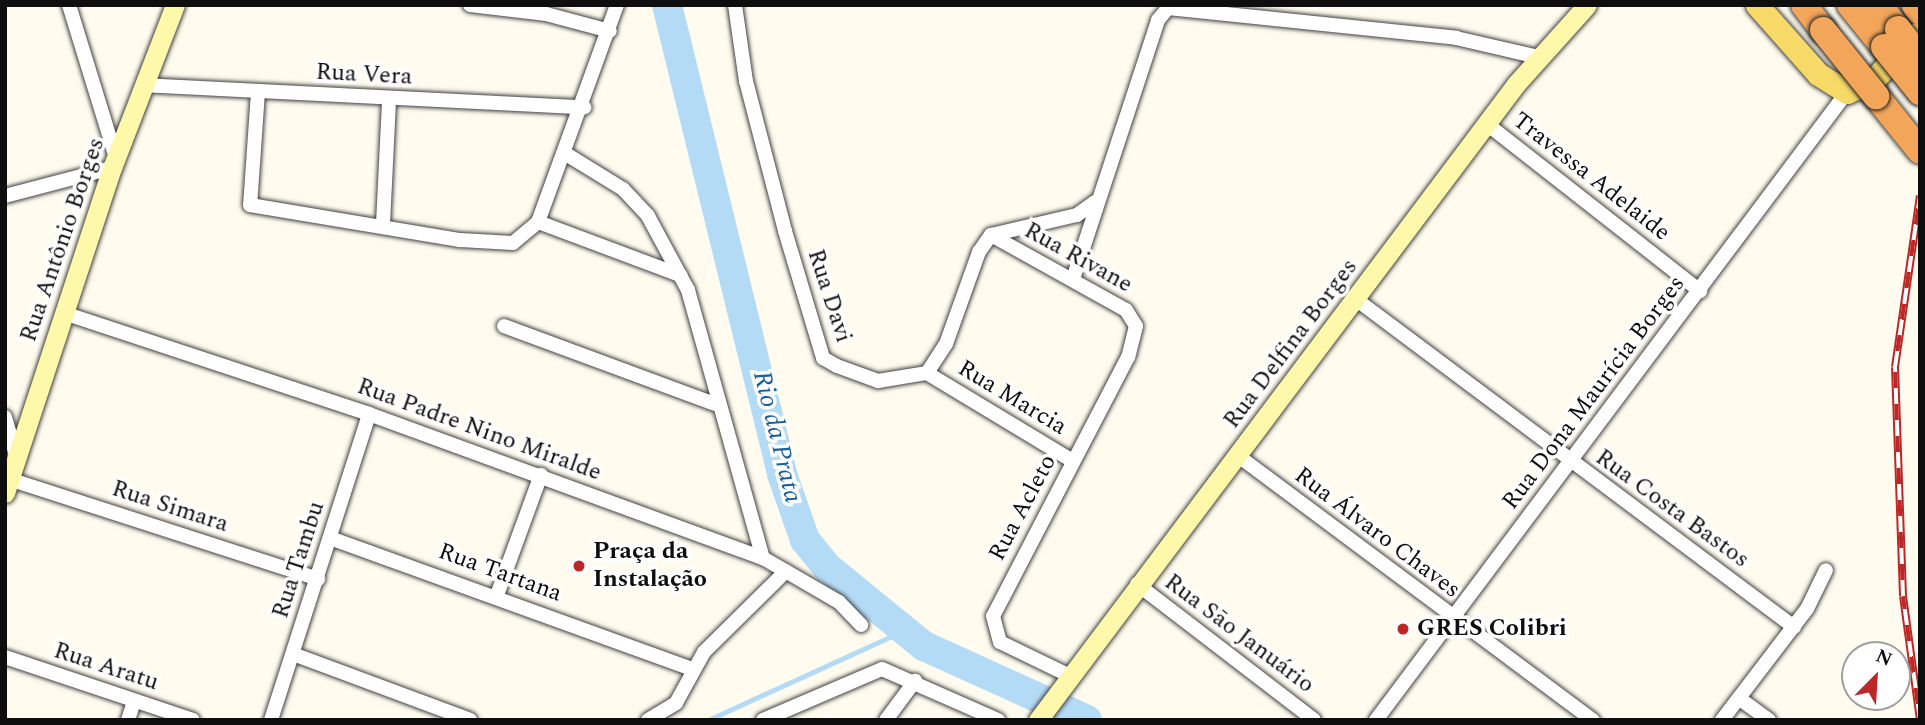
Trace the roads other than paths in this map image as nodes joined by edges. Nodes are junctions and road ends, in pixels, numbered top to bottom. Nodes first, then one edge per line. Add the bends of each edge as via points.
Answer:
1 (69, 5) edge
2 (175, 5) edge
3 (470, 5) edge
4 (617, 5) edge
5 (735, 5) edge
6 (1587, 5) edge
7 (1757, 5) edge
8 (1804, 5) edge
9 (1850, 5) edge
10 (1879, 5) edge
11 (1914, 5) edge
12 (1920, 12) edge
13 (610, 32) junction
14 (1900, 36) edge
15 (1538, 57) junction
16 (1920, 57) edge
17 (143, 85) junction
18 (258, 92) junction
19 (1847, 92) junction
20 (1920, 92) edge
21 (389, 100) junction
22 (584, 107) junction
23 (1487, 124) junction
24 (1920, 151) edge
25 (566, 154) junction
26 (114, 163) junction
27 (5, 196) edge
28 (1095, 201) junction
29 (538, 222) junction
30 (383, 225) junction
31 (991, 235) junction
32 (680, 275) junction
33 (1073, 279) junction
34 (1700, 291) junction
35 (1357, 300) junction
36 (64, 313) junction
37 (504, 326) dead end
38 (1136, 326) joint
39 (927, 373) junction
40 (715, 404) junction
41 (369, 414) junction
42 (5, 417) edge
43 (1237, 454) junction
44 (16, 455) junction
45 (1073, 461) junction
46 (1569, 462) junction
47 (541, 475) junction
48 (7, 486) edge
49 (330, 538) junction
50 (762, 558) junction
51 (786, 570) junction
52 (1826, 570) dead end
53 (317, 579) junction
54 (1137, 584) junction
55 (497, 595) junction
56 (1452, 618) junction
57 (861, 625) dead end
58 (1794, 627) junction
59 (293, 654) junction
60 (5, 657) edge
61 (692, 668) junction
62 (915, 681) junction
63 (1065, 682) junction
64 (1740, 699) junction
65 (134, 701) junction
66 (1039, 719) edge
67 (128, 720) edge
68 (193, 720) edge
69 (271, 720) edge
70 (470, 720) edge
71 (648, 720) edge
72 (763, 720) edge
73 (886, 720) edge
74 (998, 720) edge
75 (1314, 720) edge
76 (1376, 720) edge
77 (1593, 720) edge
78 (1722, 720) edge
79 (1769, 720) edge

1 - 26 street
2 - 17 street, Rua Antônio Borges
3 - 13 street via 546,14
4 - 13 street
5 - 39 street, Rua Davi via 757,127 823,358 878,381
6 - 15 street, Rua Delfina Borges
7 - 19 main road via 1818,74
8 - 24 highway, bridge
9 - 14 highway
10 - 14 highway
11 - 12 highway
13 - 22 street
14 - 16 highway, bridge
14 - 19 main road via 1874,80
14 - 20 highway, bridge
15 - 23 street, Rua Delfina Borges
15 - 28 street via 1456,38 1168,8 1158,20
17 - 18 street, Rua Vera
17 - 26 street, Rua Antônio Borges
18 - 21 street, Rua Vera
18 - 30 street via 248,196 256,207
19 - 34 street, Rua Dona Maurícia Borges
21 - 22 street, Rua Vera
21 - 30 street
22 - 25 street
23 - 34 street, Travessa Adelaide
23 - 35 street, Rua Delfina Borges
25 - 29 street
25 - 32 street via 623,189 648,216
26 - 27 street
26 - 36 street, Rua Antônio Borges
28 - 31 street via 1077,215
28 - 33 street
29 - 30 street via 526,237 503,244
29 - 32 street
31 - 33 street, Rua Rivane
31 - 39 street via 979,252 946,344
32 - 40 street via 695,315
33 - 38 street, Rua Rivane via 1126,310
34 - 46 street, Rua Dona Maurícia Borges
35 - 43 street, Rua Delfina Borges
35 - 46 street, Rua Costa Bastos
36 - 41 street, Rua Padre Nino Miralde
36 - 44 street, Rua Antônio Borges
37 - 40 street
38 - 45 street, Rua Acleto via 1128,358
39 - 45 street, Rua Marcia
40 - 50 street
41 - 47 street, Rua Padre Nino Miralde
41 - 49 street, Rua Tambu
42 - 44 street
43 - 54 street, Rua Delfina Borges
43 - 56 street, Rua Álvaro Chaves
44 - 48 street, Rua Antônio Borges
45 - 63 street, Rua Acleto via 993,616 996,635 1006,647
46 - 56 street, Rua Dona Maurícia Borges
46 - 58 street, Rua Costa Bastos
47 - 50 street, Rua Padre Nino Miralde
47 - 55 street
48 - 53 street, Rua Simara
49 - 53 street, Rua Tambu
49 - 55 street, Rua Tartana
50 - 51 street, Rua Padre Nino Miralde
51 - 57 street, Rua Padre Nino Miralde via 839,602
51 - 61 street
52 - 58 street
53 - 59 street, Rua Tambu
54 - 63 street, Rua Delfina Borges
54 - 75 street, Rua Sāo Januário
55 - 61 street, Rua Tartana
56 - 76 street, Rua Dona Maurícia Borges
56 - 77 street, Rua Álvaro Chaves
58 - 64 street
59 - 69 street, Rua Tambu
59 - 70 street
60 - 65 street, Rua Aratu
61 - 71 street via 676,703
62 - 72 street via 882,669
62 - 73 street
62 - 74 street
63 - 66 street, Rua Delfina Borges
64 - 78 street
64 - 79 street
65 - 67 street
65 - 68 street, Rua Aratu

